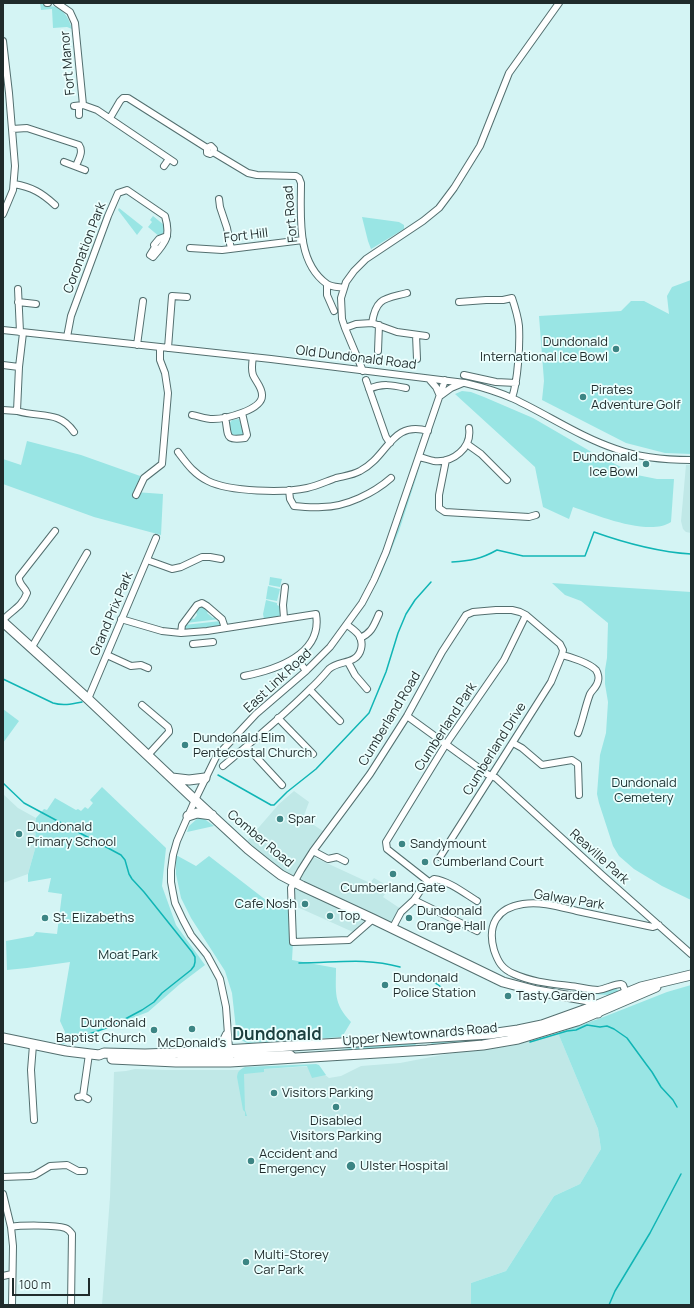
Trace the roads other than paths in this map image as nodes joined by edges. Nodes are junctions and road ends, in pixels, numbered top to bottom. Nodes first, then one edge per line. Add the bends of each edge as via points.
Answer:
1 (57, 3) edge
2 (559, 3) edge
3 (3, 42) edge
4 (78, 106) junction
5 (79, 115) dead end
6 (110, 118) junction
7 (12, 129) junction
8 (64, 162) dead end
9 (76, 166) junction
10 (164, 166) dead end
11 (85, 170) dead end
12 (14, 184) junction
13 (6, 198) edge
14 (219, 199) dead end
15 (55, 205) dead end
16 (3, 214) edge
17 (167, 236) dead end
18 (303, 240) junction
19 (190, 248) dead end
20 (231, 249) junction
21 (327, 285) junction
22 (344, 288) junction
23 (18, 289) dead end
24 (408, 293) dead end
25 (519, 296) dead end
26 (187, 297) dead end
27 (512, 298) junction
28 (143, 301) dead end
29 (18, 302) junction
30 (459, 302) dead end
31 (36, 304) dead end
32 (334, 311) dead end
33 (372, 323) junction
34 (379, 325) junction
35 (344, 328) junction
36 (3, 330) edge
37 (21, 332) junction
38 (416, 335) junction
39 (426, 336) dead end
40 (67, 337) junction
41 (137, 345) junction
42 (160, 347) junction
43 (168, 348) junction
44 (378, 351) dead end
45 (253, 357) junction
46 (417, 359) dead end
47 (3, 366) edge
48 (20, 367) junction
49 (363, 371) junction
50 (464, 375) dead end
51 (429, 378) junction
52 (366, 380) dead end
53 (445, 380) junction
54 (516, 382) junction
55 (465, 383) junction
56 (406, 388) dead end
57 (369, 389) junction
58 (440, 396) junction
59 (512, 398) junction
60 (3, 410) edge
61 (18, 411) junction
62 (242, 413) junction
63 (192, 414) dead end
64 (225, 417) junction
65 (469, 428) dead end
66 (428, 431) junction
67 (74, 432) dead end
68 (390, 443) junction
69 (467, 444) junction
70 (178, 452) dead end
71 (419, 457) junction
72 (446, 460) junction
73 (691, 460) edge
74 (391, 478) dead end
75 (506, 480) dead end
76 (289, 490) junction
77 (136, 495) dead end
78 (536, 515) dead end
79 (55, 531) dead end
80 (156, 538) dead end
81 (87, 553) dead end
82 (221, 559) dead end
83 (147, 560) junction
84 (285, 587) dead end
85 (379, 614) dead end
86 (526, 615) junction
87 (284, 618) junction
88 (121, 619) junction
89 (3, 621) edge
90 (347, 625) junction
91 (225, 628) junction
92 (202, 631) junction
93 (181, 633) junction
94 (360, 638) junction
95 (213, 642) dead end
96 (204, 643) junction
97 (193, 644) dead end
98 (32, 647) junction
99 (562, 653) junction
100 (107, 655) junction
101 (296, 657) junction
102 (348, 662) junction
103 (148, 668) dead end
104 (306, 671) junction
105 (244, 676) dead end
106 (367, 689) dead end
107 (310, 690) junction
108 (88, 699) junction
109 (142, 705) dead end
110 (408, 716) junction
111 (278, 718) junction
112 (340, 721) dead end
113 (578, 733) dead end
114 (513, 743) junction
115 (446, 744) junction
116 (247, 747) junction
117 (313, 754) dead end
118 (148, 755) junction
119 (223, 766) dead end
120 (492, 776) junction
121 (172, 778) junction
122 (205, 778) junction
123 (282, 785) dead end
124 (579, 795) dead end
125 (195, 800) junction
126 (212, 815) junction
127 (188, 816) junction
128 (313, 851) junction
129 (440, 856) dead end
130 (345, 861) dead end
131 (294, 882) junction
132 (429, 882) junction
133 (414, 900) junction
134 (477, 901) dead end
135 (373, 919) junction
136 (659, 925) junction
137 (392, 929) junction
138 (477, 931) dead end
139 (691, 954) edge
140 (691, 975) edge
141 (661, 983) junction
142 (626, 993) junction
143 (576, 998) junction
144 (609, 1000) junction
145 (597, 1010) junction
146 (576, 1013) junction
147 (227, 1031) junction
148 (3, 1038) edge
149 (33, 1044) junction
150 (179, 1053) junction
151 (89, 1054) junction
152 (99, 1055) junction
153 (230, 1056) junction
154 (83, 1098) dead end
155 (34, 1120) dead end
156 (84, 1171) dead end
157 (3, 1177) edge
158 (3, 1194) edge
159 (11, 1227) junction
160 (12, 1274) junction
161 (3, 1276) edge
162 (12, 1305) edge
163 (71, 1305) edge

1 - 4 street, Fort Manor via 70,12 75,23
2 - 22 street via 509,73 480,146 439,208 366,259 354,270
3 - 7 street
4 - 5 street
4 - 6 street via 97,110
6 - 10 street via 172,161
6 - 18 street, Fort Road via 120,101 128,98 206,148 211,146 213,152 248,172 257,175 296,176 301,183
7 - 9 street via 27,128 79,145 81,152
7 - 12 street
8 - 9 street
9 - 11 street
12 - 13 street
12 - 15 street via 36,190
13 - 16 street
14 - 20 street
17 - 40 street, Coronation Park via 165,216 127,190 118,193 71,316
18 - 20 street, Fort Hill
18 - 21 street, Fort Road via 306,256
19 - 20 street, Fort Hill
21 - 22 street
21 - 32 street, Fort Road via 327,295
22 - 35 street via 341,310
23 - 29 street
24 - 33 street via 377,304
25 - 27 street
26 - 43 street via 172,296
27 - 30 street
27 - 54 street via 519,327
28 - 41 street
29 - 31 street
29 - 37 street
33 - 34 street
33 - 35 street
34 - 38 street via 397,332
34 - 44 street
35 - 49 street
36 - 37 street, Old Dundonald Road
37 - 40 street, Old Dundonald Road
37 - 48 street
38 - 39 street
38 - 46 street
40 - 41 street, Old Dundonald Road
41 - 42 street, Old Dundonald Road
42 - 43 street, Old Dundonald Road
42 - 77 street via 160,360 168,393 162,464 144,478
43 - 45 street, Old Dundonald Road
45 - 49 street, Old Dundonald Road
45 - 62 street via 253,375 260,387 262,399
47 - 48 street
48 - 61 street
49 - 51 street, Old Dundonald Road
50 - 54 street via 496,382
51 - 53 street, Old Dundonald Road
51 - 58 street
52 - 57 street
53 - 55 street, Old Dundonald Road
53 - 58 street, East Link Road
54 - 59 street
55 - 58 street via 451,388
55 - 59 street, Old Dundonald Road
56 - 57 street via 388,384
57 - 68 street
58 - 66 street, East Link Road
59 - 73 street, Old Dundonald Road via 616,449 650,458
60 - 61 street
61 - 67 street via 54,416 70,425
62 - 64 street
62 - 64 street via 247,435 245,438 230,438
63 - 64 street via 214,419
65 - 69 street
66 - 68 street via 412,428 393,438
66 - 71 street, East Link Road
68 - 76 street via 377,459 360,472 308,488
69 - 72 street via 461,453
69 - 75 street via 481,454
70 - 76 street via 190,469 208,482 245,489
71 - 72 street via 434,461
71 - 90 street, East Link Road via 381,565 362,603
72 - 78 street via 439,495 439,508 445,512 529,517
74 - 76 street via 355,500 324,508 294,506
79 - 89 street via 19,577 27,593 20,606
80 - 83 street, Grand Prix Park
81 - 98 street
82 - 83 street via 202,557 172,568
83 - 88 street, Grand Prix Park
84 - 87 street
85 - 94 street via 372,630
86 - 99 street via 560,644
86 - 110 street, Cumberland Road via 512,610 466,614 442,652
86 - 115 street, Cumberland Park via 504,660
87 - 91 street
87 - 101 street via 316,614 315,635
88 - 93 street via 162,631
88 - 100 street, Grand Prix Park
89 - 98 highway, Comber Road
90 - 94 street
90 - 104 street, East Link Road
91 - 92 street
91 - 93 street via 222,619 202,603 196,605 182,625
92 - 93 street
92 - 96 street
94 - 102 street via 361,649 358,657
95 - 96 street
96 - 97 street
98 - 108 highway, Comber Road
99 - 113 street via 590,666 598,674 597,685 590,693
99 - 114 street, Cumberland Drive via 551,682
100 - 103 street via 131,666 141,665
100 - 108 street, Grand Prix Park
101 - 104 street
101 - 105 street via 275,669
102 - 106 street via 355,676
102 - 107 street via 331,668
104 - 122 street, East Link Road via 256,714 216,757
107 - 111 street
107 - 112 street
108 - 118 highway, Comber Road
109 - 118 street via 169,730
110 - 115 street, Reaville Park
110 - 128 street, Cumberland Road via 370,774
111 - 116 street
111 - 117 street
114 - 120 street, Cumberland Drive
114 - 124 street via 542,765 576,761
115 - 120 street, Reaville Park
115 - 132 street, Cumberland Park via 386,842 387,849
116 - 119 street
116 - 123 street
118 - 121 highway, Comber Road
120 - 129 street, Cumberland Drive
120 - 136 street, Reaville Park
121 - 122 highway
121 - 125 highway, Comber Road
122 - 125 street, East Link Road
125 - 126 highway, Comber Road
125 - 127 street, East Link Road
126 - 127 highway via 200,813
126 - 131 highway, Comber Road via 268,865
127 - 147 street, East Link Road via 173,855 172,889 175,904 183,920 220,979 226,1007
128 - 130 street via 328,859 337,857
128 - 131 street, Cumberland Road
131 - 135 highway, Comber Road
131 - 135 street via 291,888 294,942 349,940
132 - 133 street
132 - 134 street via 434,879 441,880
133 - 137 street via 401,912
133 - 138 street
135 - 137 highway, Comber Road
136 - 139 street, Reaville Park
136 - 142 street, Galway Park via 653,927 532,903 511,907 496,918 491,934 497,960 503,968 547,984 595,990 622,984
137 - 143 highway, Comber Road via 503,982
140 - 141 highway, Upper Newtownards Road
141 - 142 highway, Upper Newtownards Road
141 - 145 highway, Upper Newtownards Road via 654,989
142 - 144 highway, Upper Newtownards Road
143 - 144 highway, Comber Road via 580,996
143 - 145 highway, Comber Road via 590,1000
143 - 146 highway via 580,1009
144 - 145 highway, Upper Newtownards Road
145 - 146 highway, Upper Newtownards Road
145 - 153 highway, Upper Newtownards Road via 577,1021 518,1039 484,1045 295,1058
146 - 153 highway, Upper Newtownards Road via 542,1025 490,1034
147 - 150 street via 217,1046 189,1049
147 - 153 street, East Link Road
148 - 149 highway, Upper Newtownards Road
149 - 151 highway, Upper Newtownards Road
149 - 155 street via 31,1070
150 - 152 highway, Upper Newtownards Road
150 - 153 highway, Upper Newtownards Road
151 - 152 highway, Upper Newtownards Road
151 - 154 street
152 - 153 highway, Upper Newtownards Road via 104,1058 125,1060 176,1062
156 - 157 street via 66,1165 50,1166 30,1176
158 - 159 street
159 - 160 street
159 - 163 street via 54,1226 70,1230
160 - 161 street
160 - 162 street

